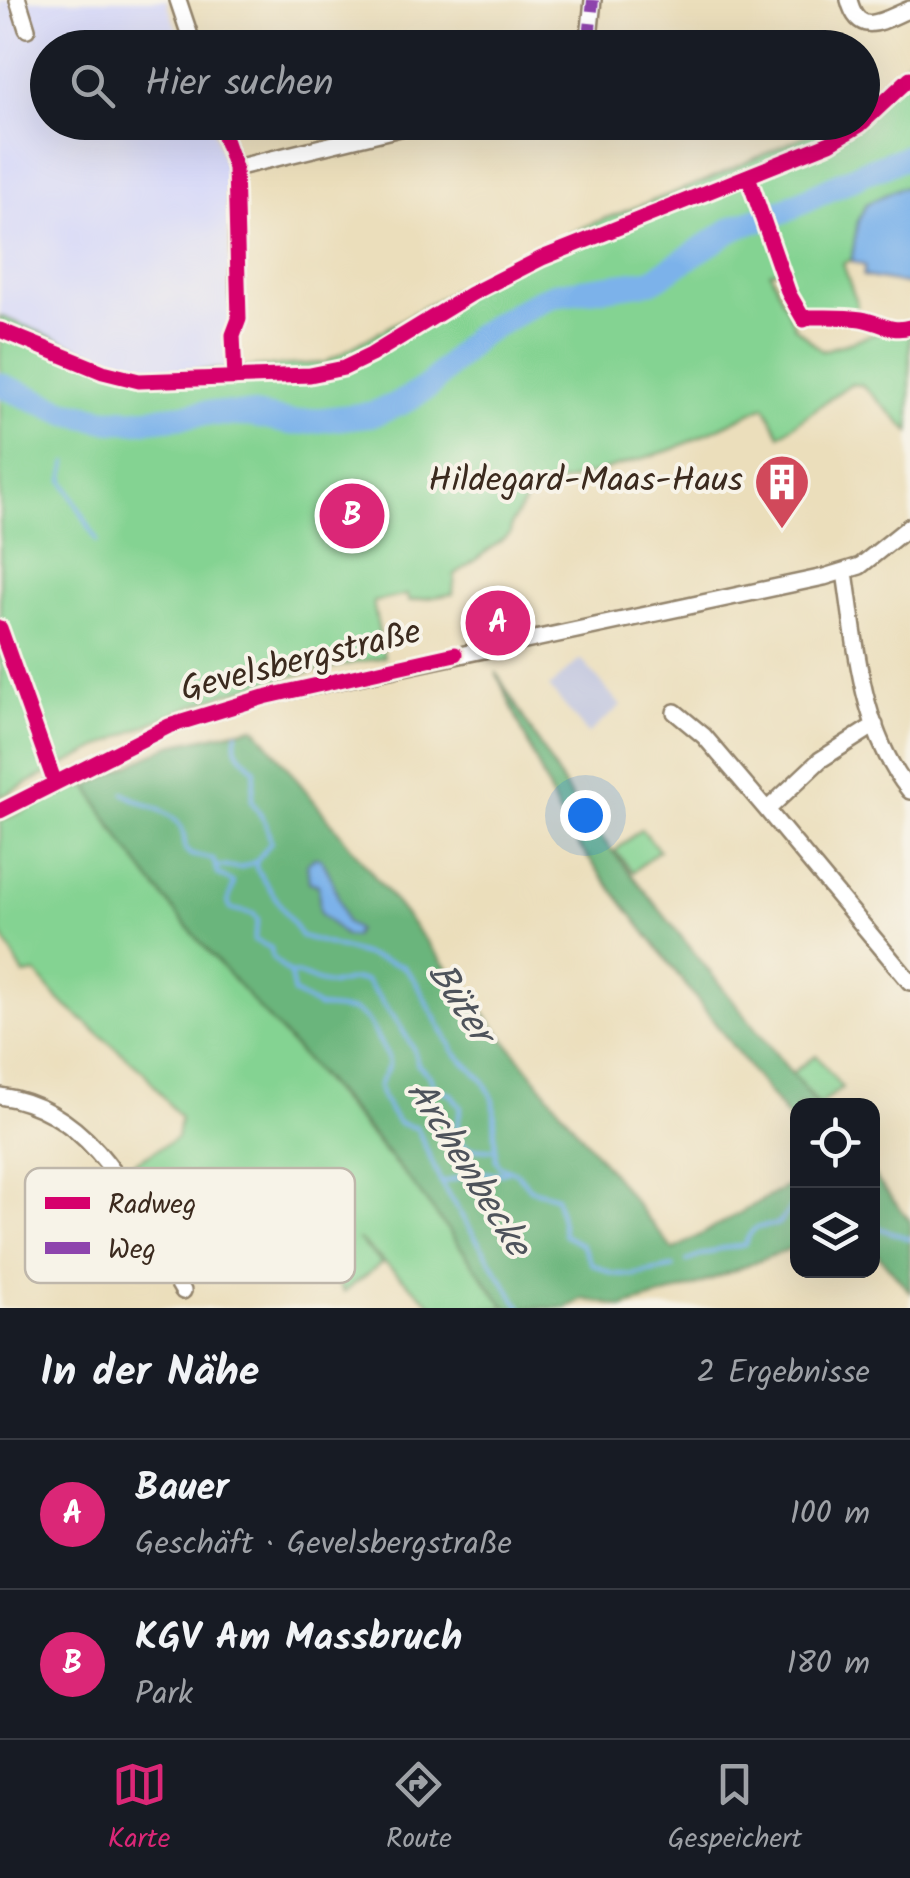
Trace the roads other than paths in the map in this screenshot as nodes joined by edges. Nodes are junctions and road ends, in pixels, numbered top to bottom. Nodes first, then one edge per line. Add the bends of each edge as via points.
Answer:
1 (8, 0) edge
2 (18, 0) edge
3 (178, 0) edge
4 (593, 0) edge
5 (848, 0) edge
6 (0, 3) edge
7 (910, 9) edge
8 (27, 29) dead end
9 (188, 30) edge
10 (590, 30) edge
11 (226, 140) edge
12 (351, 140) edge
13 (235, 168) junction
14 (238, 302) dead end
15 (910, 526) edge
16 (845, 572) junction
17 (676, 712) dead end
18 (875, 725) junction
19 (910, 791) edge
20 (766, 810) junction
21 (0, 811) edge
22 (910, 982) edge
23 (0, 1096) edge
24 (109, 1168) edge
25 (178, 1283) edge
26 (183, 1291) dead end

1 - 6 street
2 - 8 street
3 - 9 street
4 - 10 street
5 - 7 street via 862,23
11 - 13 street
12 - 13 street
13 - 14 street
15 - 16 street, Gevelsbergstraße
16 - 18 street
16 - 21 street, Gevelsbergstraße via 264,697 170,726
17 - 20 street
18 - 19 street
18 - 20 street via 820,760
20 - 22 street
23 - 24 street via 52,1112
25 - 26 street

